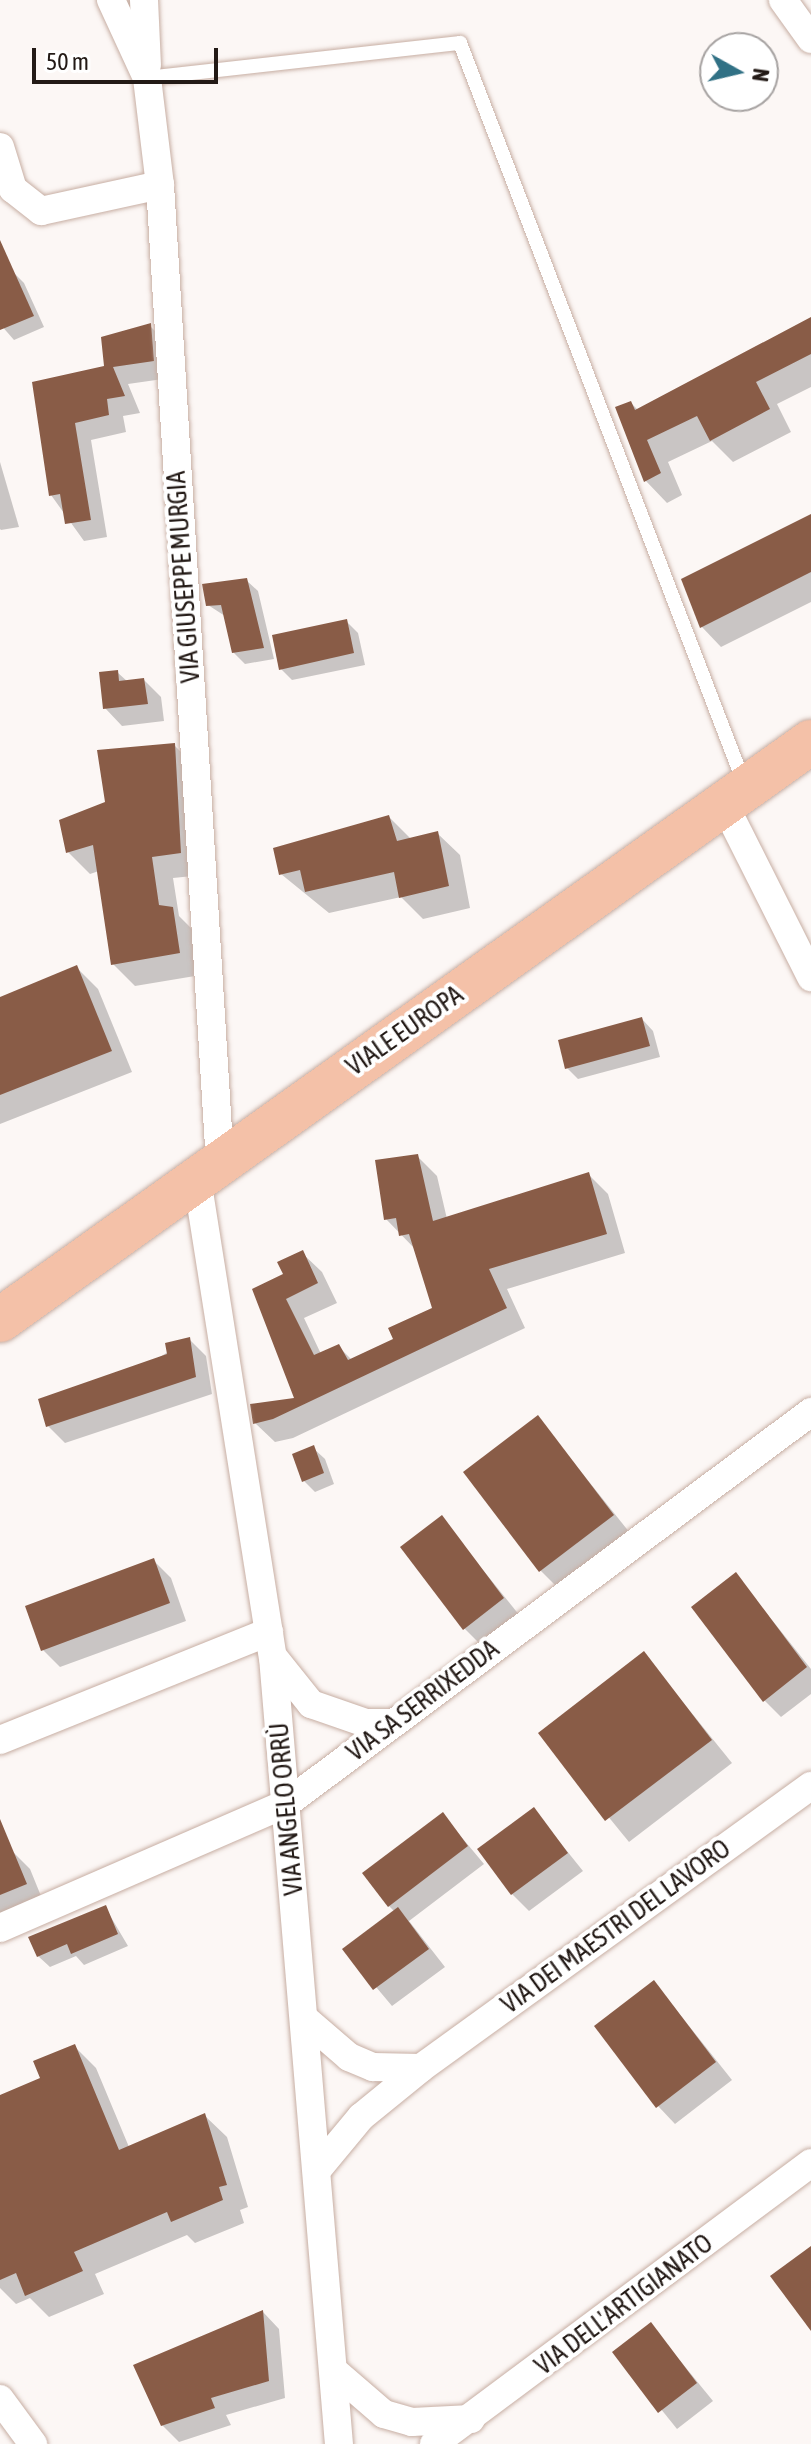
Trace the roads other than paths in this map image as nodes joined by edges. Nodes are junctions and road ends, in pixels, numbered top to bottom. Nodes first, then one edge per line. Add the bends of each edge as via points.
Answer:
1 (111, 0) edge
2 (144, 0) edge
3 (783, 0) edge
4 (811, 39) edge
5 (147, 78) junction
6 (0, 147) edge
7 (160, 185) junction
8 (811, 742) edge
9 (736, 796) junction
10 (811, 977) edge
11 (208, 1171) junction
12 (0, 1320) edge
13 (811, 1412) edge
14 (271, 1644) junction
15 (393, 1723) junction
16 (0, 1740) edge
17 (811, 1786) edge
18 (287, 1803) junction
19 (0, 1928) edge
20 (305, 2019) junction
21 (421, 2068) junction
22 (811, 2163) edge
23 (317, 2170) junction
24 (333, 2370) junction
25 (0, 2399) edge
26 (472, 2419) junction
27 (33, 2444) edge
28 (339, 2444) edge
29 (434, 2444) edge

1 - 5 street, VIA GIUSEPPE MURGIA
2 - 5 street
3 - 4 street
5 - 7 street, VIA GIUSEPPE MURGIA
5 - 9 lane via 460,43
6 - 7 street via 13,189 41,211
7 - 11 street, VIA GIUSEPPE MURGIA
8 - 9 main road, VIALE EUROPA
9 - 10 street
9 - 11 main road, VIALE EUROPA
11 - 12 main road, VIALE EUROPA
11 - 14 street, VIA ANGELO ORRÙ
13 - 15 street, VIA SA SERRIXEDDA
14 - 15 street via 311,1704 366,1723
14 - 16 street
14 - 18 street, VIA ANGELO ORRÙ
15 - 18 street, VIA SA SERRIXEDDA
17 - 21 street, VIA DEI MAESTRI DEL LAVORO
18 - 19 street, VIA SA SERRIXEDDA
18 - 20 street, VIA ANGELO ORRÙ
20 - 21 street via 349,2057 373,2067
20 - 23 street, VIA ANGELO ORRÙ
21 - 23 street, VIA DEI MAESTRI DEL LAVORO via 361,2117
22 - 26 street, VIA DELL'ARTIGIANATO
23 - 24 street, VIA ANGELO ORRÙ
24 - 26 street via 384,2414 412,2422
24 - 28 street, VIA ANGELO ORRÙ
25 - 27 street
26 - 29 street, VIA DELL'ARTIGIANATO

